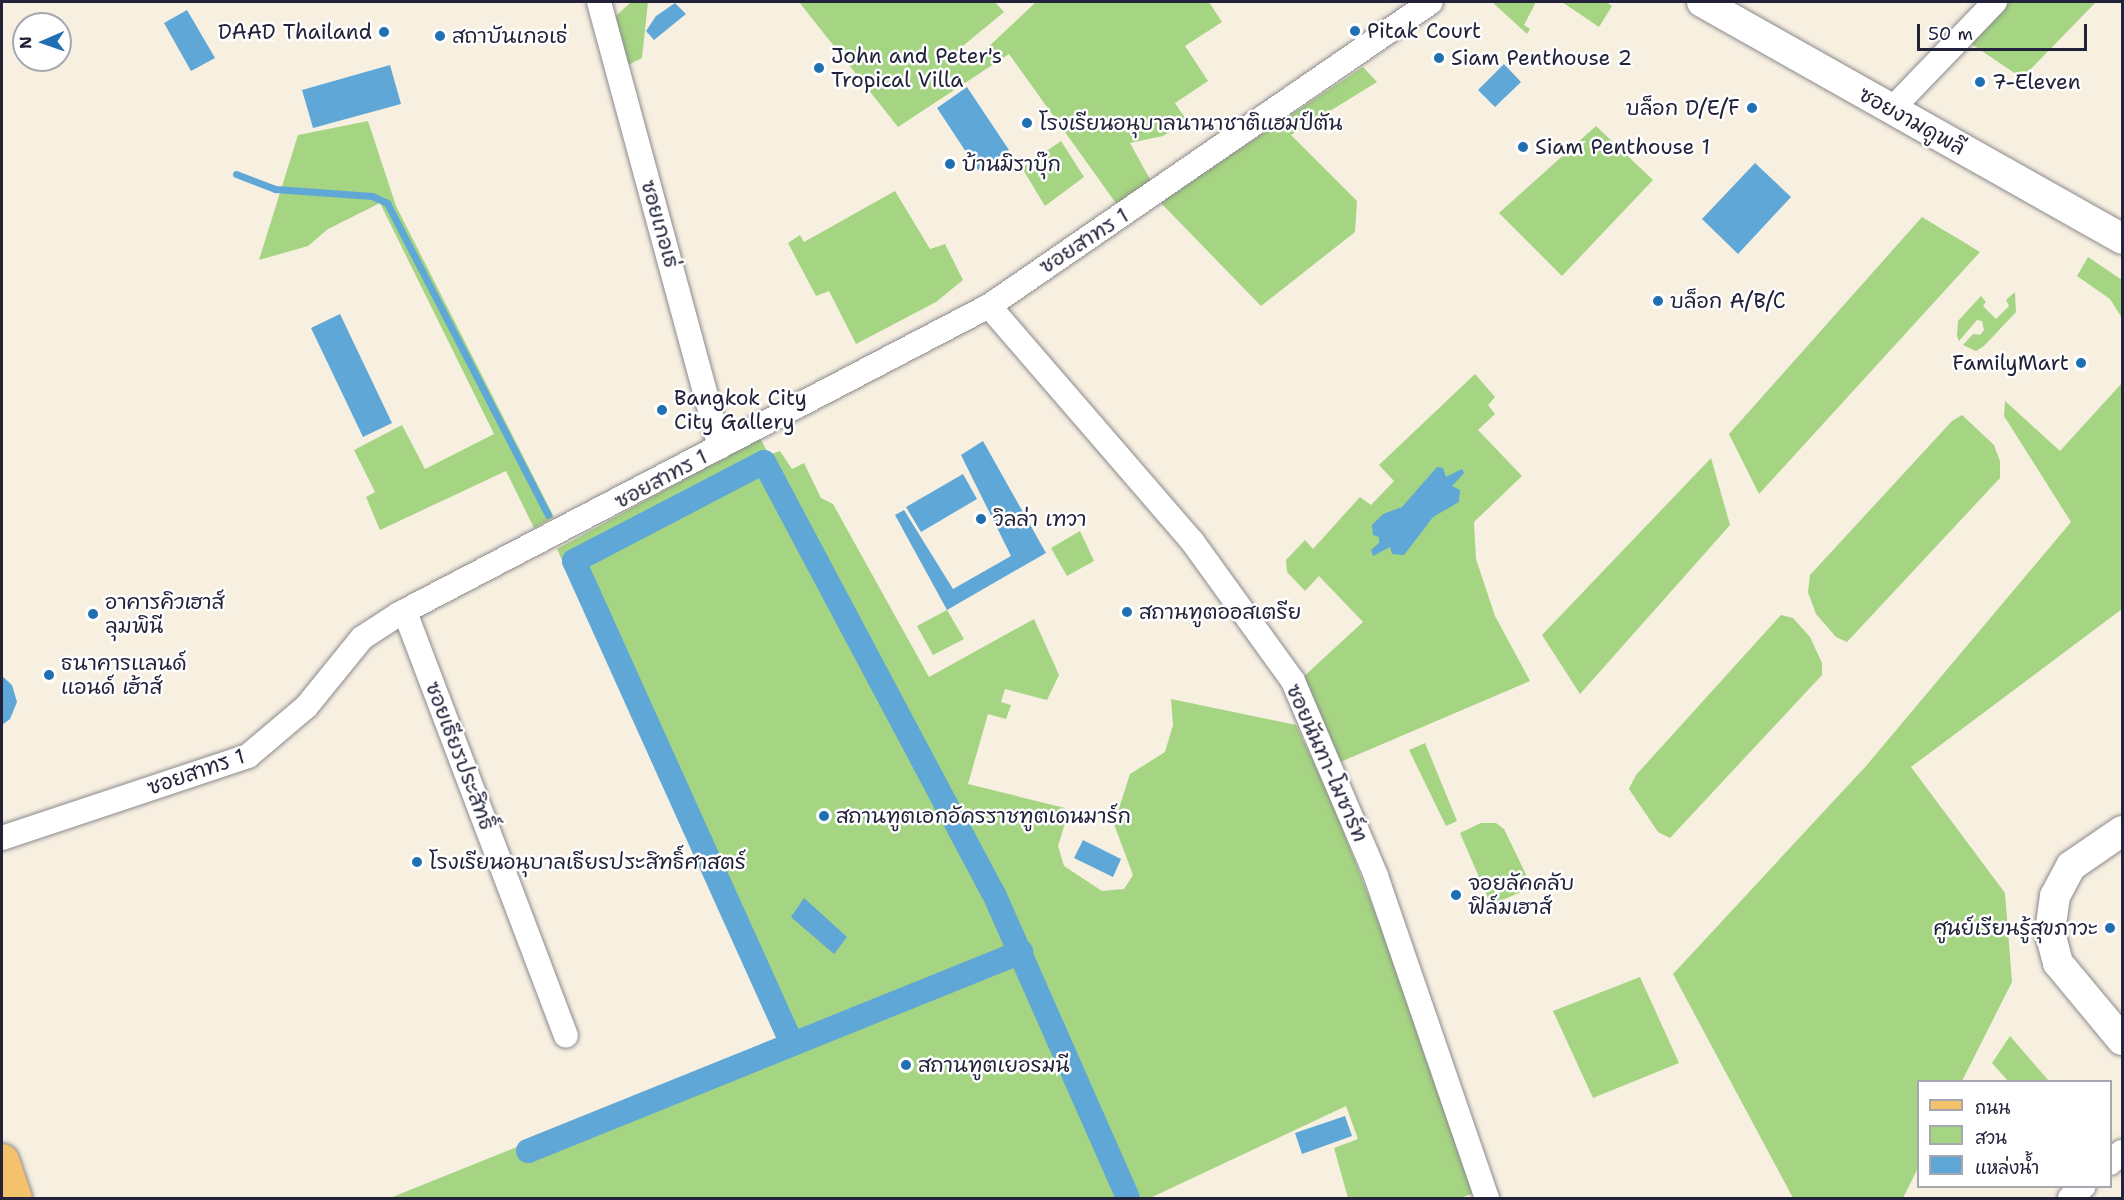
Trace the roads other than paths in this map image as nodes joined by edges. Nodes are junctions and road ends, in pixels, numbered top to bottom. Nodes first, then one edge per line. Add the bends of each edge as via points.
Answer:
1 (599, 2) edge
2 (1431, 2) edge
3 (1995, 2) edge
4 (1720, 5) edge
5 (1891, 110) junction
6 (2122, 239) edge
7 (989, 306) junction
8 (720, 447) junction
9 (405, 612) junction
10 (2122, 831) edge
11 (2, 838) edge
12 (566, 1035) dead end
13 (2122, 1040) edge
14 (2, 1160) edge
15 (2082, 1188) edge
16 (15, 1198) edge
17 (1487, 1198) edge
18 (2070, 1198) edge

1 - 8 street, ซอยเกอเธ่
2 - 7 street, ซอยสาทร 1
3 - 5 street
4 - 5 street, ซอยงามดูพลี
5 - 6 street, ซอยงามดูพลี
7 - 8 street, ซอยสาทร 1
7 - 17 street, ซอยนันทา-โมซาร์ท via 1192,541 1293,681 1376,876
8 - 9 street, ซอยสาทร 1
9 - 11 street, ซอยสาทร 1 via 362,638 306,707 248,756
9 - 12 street, ซอยเธียรประสิทธิ์
10 - 13 street via 2071,866 2057,890 2050,933 2058,963
14 - 16 main road
15 - 18 street

